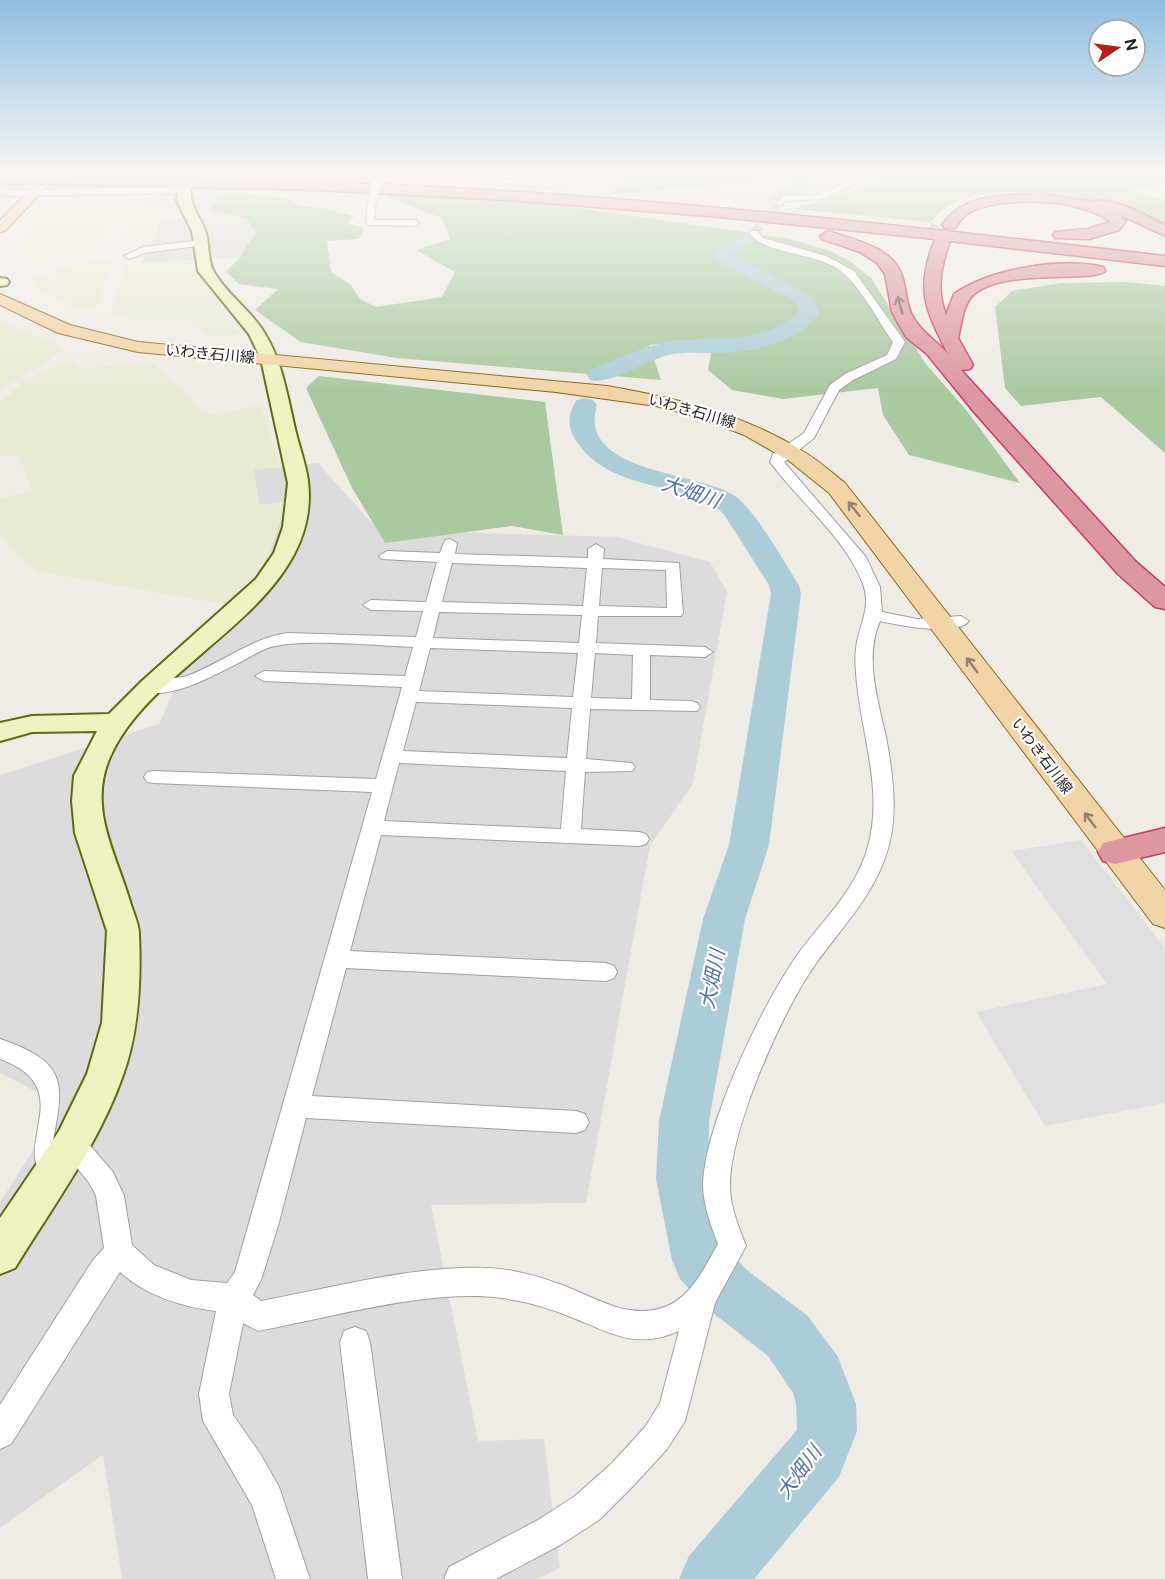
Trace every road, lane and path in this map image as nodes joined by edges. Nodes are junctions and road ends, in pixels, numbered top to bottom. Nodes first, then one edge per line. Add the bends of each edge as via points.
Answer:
1 (179, 246) edge
2 (201, 246) edge
3 (778, 246) edge
4 (857, 246) edge
5 (931, 246) tunnel mouth
6 (1027, 246) edge
7 (1078, 246) edge
8 (1165, 255) edge
9 (129, 256) dead end
10 (1165, 261) edge
11 (1165, 276) edge
12 (1, 284) edge
13 (942, 344) junction
14 (267, 355) junction
15 (794, 445) junction
16 (448, 550) junction
17 (387, 556) dead end
18 (596, 556) junction
19 (1162, 597) edge
20 (371, 604) dead end
21 (433, 605) junction
22 (591, 610) junction
23 (874, 615) junction
24 (951, 622) junction
25 (423, 642) junction
26 (587, 648) junction
27 (642, 650) junction
28 (705, 652) dead end
29 (264, 676) dead end
30 (151, 686) junction
31 (410, 689) junction
32 (582, 703) junction
33 (641, 705) junction
34 (691, 707) dead end
35 (116, 722) junction
36 (0, 732) edge
37 (392, 757) junction
38 (576, 765) junction
39 (626, 767) dead end
40 (154, 777) dead end
41 (384, 786) junction
42 (373, 828) junction
43 (570, 836) junction
44 (639, 839) dead end
45 (1139, 847) edge
46 (1165, 881) edge
47 (1165, 915) edge
48 (336, 959) junction
49 (606, 972) dead end
50 (0, 1049) edge
51 (296, 1106) junction
52 (576, 1122) dead end
53 (72, 1143) junction
54 (54, 1171) junction
55 (119, 1252) junction
56 (0, 1254) edge
57 (704, 1296) junction
58 (233, 1298) junction
59 (356, 1342) dead end
60 (0, 1433) edge
61 (293, 1579) edge
62 (385, 1579) edge
63 (461, 1579) edge

1 - 9 street
2 - 14 street via 205,271 243,314
3 - 15 street via 839,265 850,273 899,342 892,357 834,388 809,435
13 -> 4 highway via 906,324 889,267
5 - 13 highway via 922,259 919,290
6 - 10 highway
7 - 8 highway
11 - 13 highway via 1064,271 995,279 960,298
12 - 14 main road, いわき石川線 via 41,321 96,338 138,347
13 - 19 highway via 982,410 1127,568
14 - 15 main road, いわき石川線 via 637,396 713,414
14 - 30 street via 298,483 294,527 285,553 264,584
15 - 23 street via 777,462 858,557 872,588
15 - 24 main road, いわき石川線 via 837,488
16 - 17 street
16 - 18 street
16 - 21 street
18 - 22 street
18 - 22 street via 674,566 675,613
20 - 21 street
21 - 22 street
21 - 25 street
22 - 26 street
23 - 24 street via 917,624
23 - 57 street via 864,639 868,700 879,757 882,832 862,886 797,973 753,1056 722,1151 717,1181 721,1214 732,1246
24 - 45 main road, いわき石川線
25 - 26 street
25 - 30 street via 275,639 194,680
25 - 31 street
26 - 27 street
26 - 32 street
27 - 28 street
27 - 33 street
29 - 31 street
30 - 35 street
31 - 32 street
31 - 37 street
32 - 33 street
32 - 38 street
33 - 34 street
35 - 36 street via 32,724
35 - 53 street via 88,776 86,801 90,833 123,931 119,1023 105,1076
37 - 38 street
37 - 41 street
38 - 39 street
38 - 43 street
40 - 41 street
41 - 42 street
42 - 43 street
42 - 48 street
43 - 44 street
45 - 46 main road, いわき石川線
45 - 47 main road, いわき石川線
48 - 49 street
48 - 51 street
50 - 54 street via 30,1061 45,1076 49,1093 37,1158
51 - 52 street
51 - 58 street via 247,1280
53 - 54 street
53 - 55 street via 104,1181
54 - 56 street
55 - 58 street via 144,1275 191,1294
55 - 60 street via 103,1270
57 - 58 street via 655,1325 620,1324 572,1303 508,1283 424,1288 258,1316
57 - 63 street via 674,1410 656,1438 587,1508
58 - 61 street via 214,1394 219,1421 267,1499
59 - 62 street

